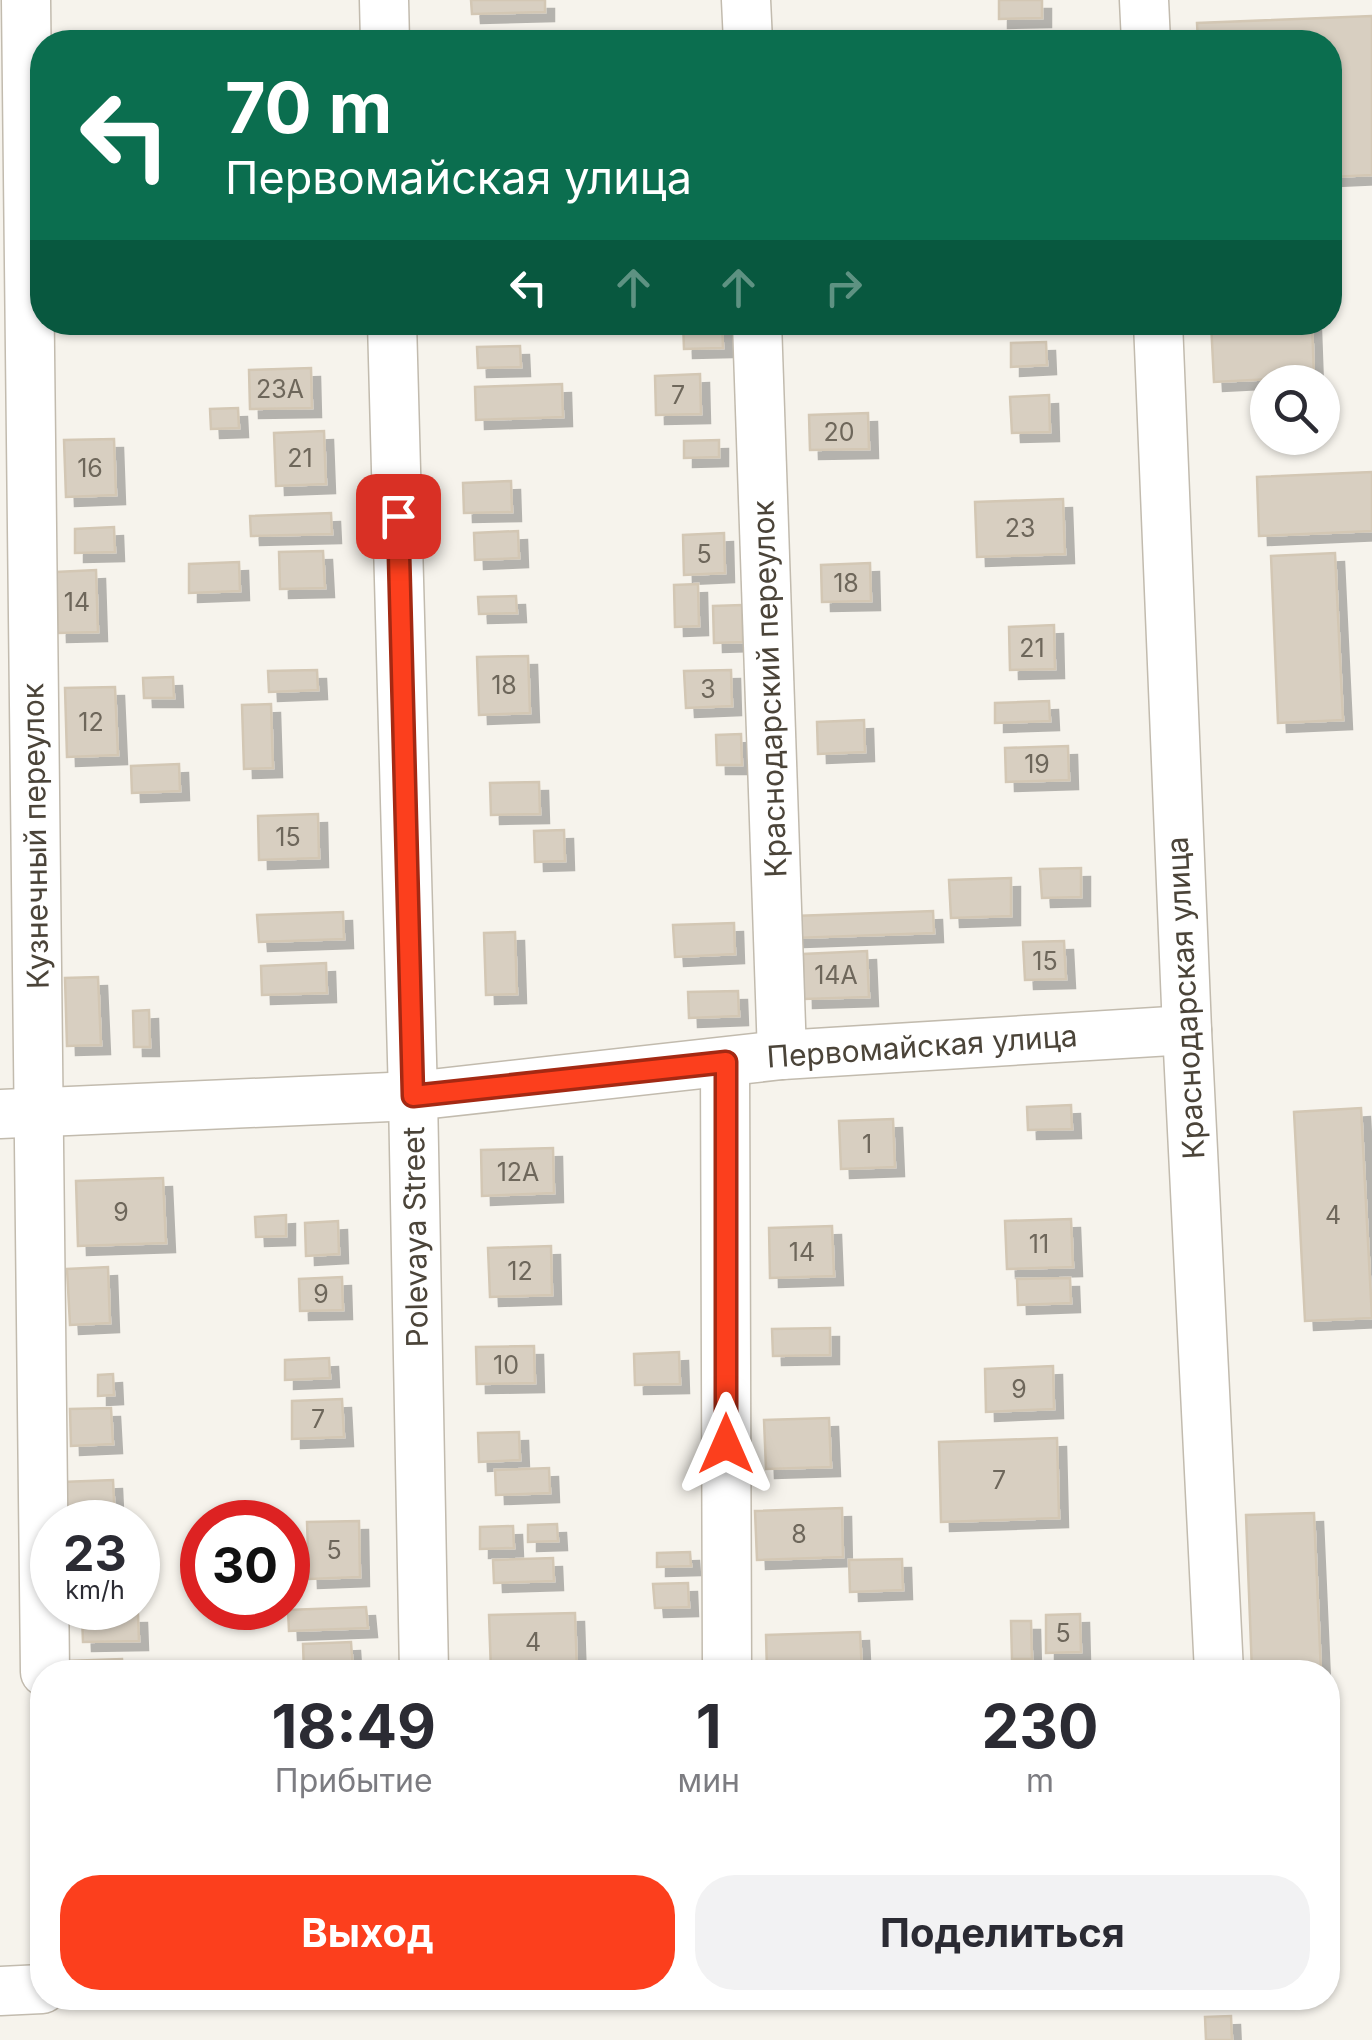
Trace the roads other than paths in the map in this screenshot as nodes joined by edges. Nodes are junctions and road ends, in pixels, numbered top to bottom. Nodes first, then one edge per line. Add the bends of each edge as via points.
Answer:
1 (26, 0) edge
2 (384, 0) edge
3 (746, 0) edge
4 (1144, 0) edge
5 (385, 30) edge
6 (747, 30) edge
7 (1145, 30) edge
8 (392, 335) edge
9 (757, 335) edge
10 (1159, 335) edge
11 (1187, 1030) junction
12 (782, 1055) junction
13 (726, 1062) junction
14 (413, 1096) junction
15 (19, 1114) edge
16 (44, 1660) edge
17 (424, 1660) edge
18 (727, 1660) edge
19 (1217, 1660) edge
20 (30, 1989) edge
21 (0, 1990) edge

1 - 15 street, Кузнечный переулок
2 - 5 street
3 - 6 street
4 - 7 street
8 - 14 street, Polevaya Street
9 - 12 street, Краснодарский переулок
10 - 11 street, Краснодарская улица
11 - 12 street, Первомайская улица
11 - 19 street, Краснодарская улица
12 - 13 street, Первомайская улица
13 - 14 street, Первомайская улица
13 - 18 street
14 - 15 street, Первомайская улица
14 - 17 street, Polevaya Street
15 - 16 street, Кузнечный переулок
20 - 21 street

